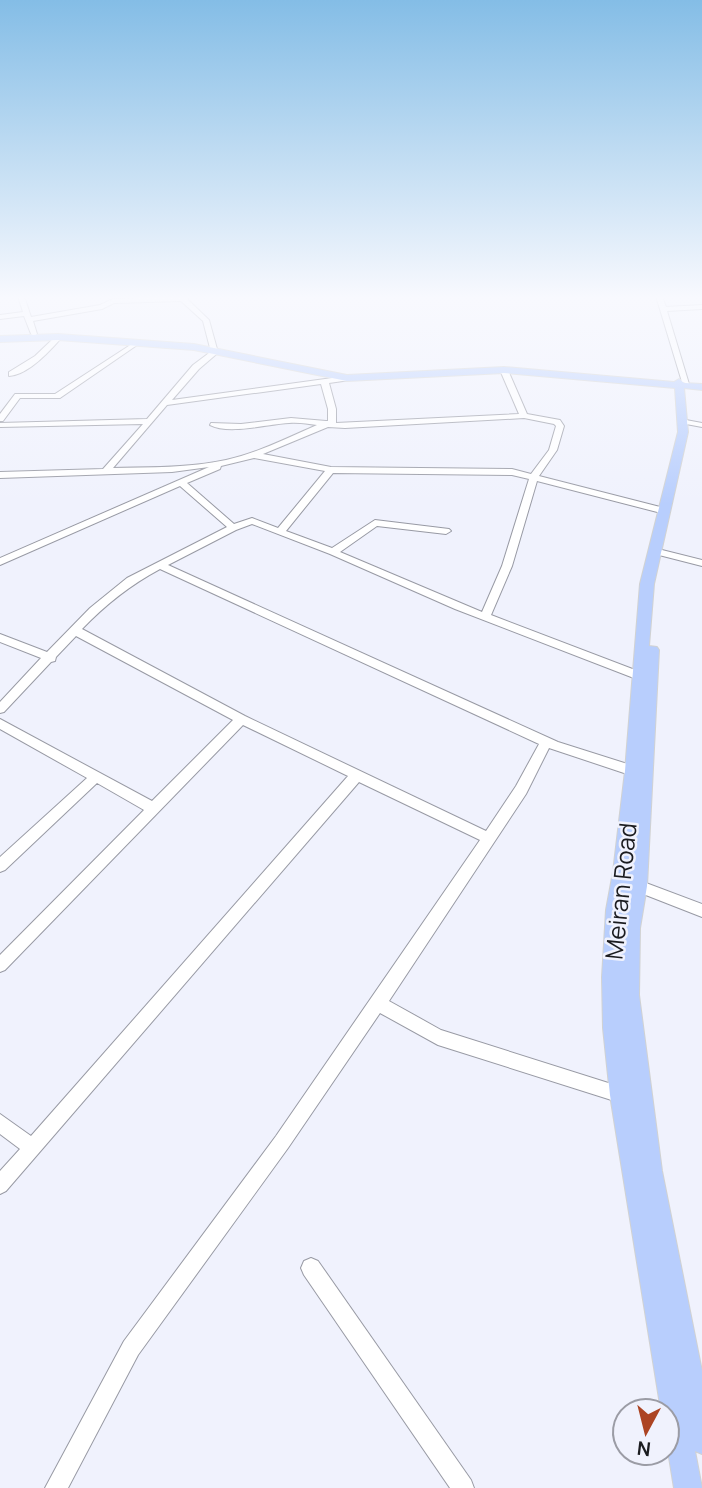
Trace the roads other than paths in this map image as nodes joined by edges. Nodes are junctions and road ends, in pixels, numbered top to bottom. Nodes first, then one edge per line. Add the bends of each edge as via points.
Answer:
1 (26, 365) edge
2 (103, 365) edge
3 (198, 365) edge
4 (290, 365) edge
5 (296, 365) edge
6 (679, 365) edge
7 (504, 370) junction
8 (12, 374) dead end
9 (347, 378) junction
10 (325, 383) junction
11 (689, 384) edge
12 (165, 403) junction
13 (690, 414) edge
14 (524, 416) junction
15 (0, 419) edge
16 (149, 421) junction
17 (0, 425) edge
18 (214, 425) dead end
19 (326, 426) junction
20 (254, 455) junction
21 (224, 463) junction
22 (331, 470) junction
23 (105, 472) junction
24 (0, 475) edge
25 (534, 477) junction
26 (182, 483) junction
27 (665, 510) junction
28 (233, 528) junction
29 (446, 531) dead end
30 (280, 532) junction
31 (333, 551) junction
32 (662, 553) junction
33 (0, 562) edge
34 (702, 563) edge
35 (159, 565) junction
36 (486, 615) junction
37 (76, 631) junction
38 (0, 638) edge
39 (51, 658) junction
40 (639, 676) junction
41 (0, 709) edge
42 (241, 719) junction
43 (0, 723) edge
44 (547, 741) junction
45 (633, 771) junction
46 (357, 775) junction
47 (97, 776) junction
48 (154, 809) junction
49 (488, 838) junction
50 (0, 866) edge
51 (638, 886) junction
52 (702, 911) edge
53 (0, 965) edge
54 (377, 1003) junction
55 (621, 1095) junction
56 (0, 1123) edge
57 (32, 1148) junction
58 (0, 1185) edge
59 (311, 1268) dead end
60 (695, 1364) edge
61 (702, 1440) edge
62 (56, 1488) edge
63 (463, 1488) edge
64 (688, 1488) edge

1 - 8 street
2 - 15 street via 57,396 18,396
3 - 12 street
4 - 9 main road
5 - 11 main road via 372,376 496,367
6 - 11 street, Meiran Road
7 - 9 main road
7 - 11 main road
7 - 14 street
9 - 10 street
10 - 12 street
10 - 19 street via 333,415
11 - 13 main road, Meiran Road
12 - 16 street
13 - 27 main road, Meiran Road
13 - 32 main road, Meiran Road via 688,445
14 - 19 street
14 - 25 street via 549,419 560,426 553,450
16 - 17 street
16 - 23 street
18 - 19 street via 291,420
19 - 20 street
20 - 21 street
20 - 22 street
21 - 23 street
21 - 26 street
22 - 25 street via 501,471
22 - 30 street
23 - 24 street
25 - 27 street
25 - 36 street via 507,566
26 - 28 street
26 - 33 street
27 - 40 main road, Meiran Road via 647,584
28 - 30 street via 257,522
28 - 35 street
29 - 31 street via 374,523
30 - 31 street
31 - 36 street
32 - 34 street
32 - 51 main road, Meiran Road via 654,596
35 - 37 street via 122,587
35 - 44 street
36 - 40 street
37 - 39 street
37 - 42 street
38 - 39 street
39 - 41 street
40 - 45 main road, Meiran Road
42 - 46 street
42 - 48 street
43 - 47 street
44 - 45 street
44 - 49 street
45 - 55 main road, Meiran Road via 615,911 612,977
46 - 49 street
46 - 57 street
47 - 48 street
47 - 50 street
48 - 53 street
49 - 54 street
51 - 52 street
51 - 60 main road, Meiran Road via 631,928 629,995 651,1171
54 - 55 street via 438,1037
54 - 62 street via 131,1348
55 - 64 main road, Meiran Road
56 - 57 street
57 - 58 street
59 - 63 street
60 - 61 main road, Meiran Road

